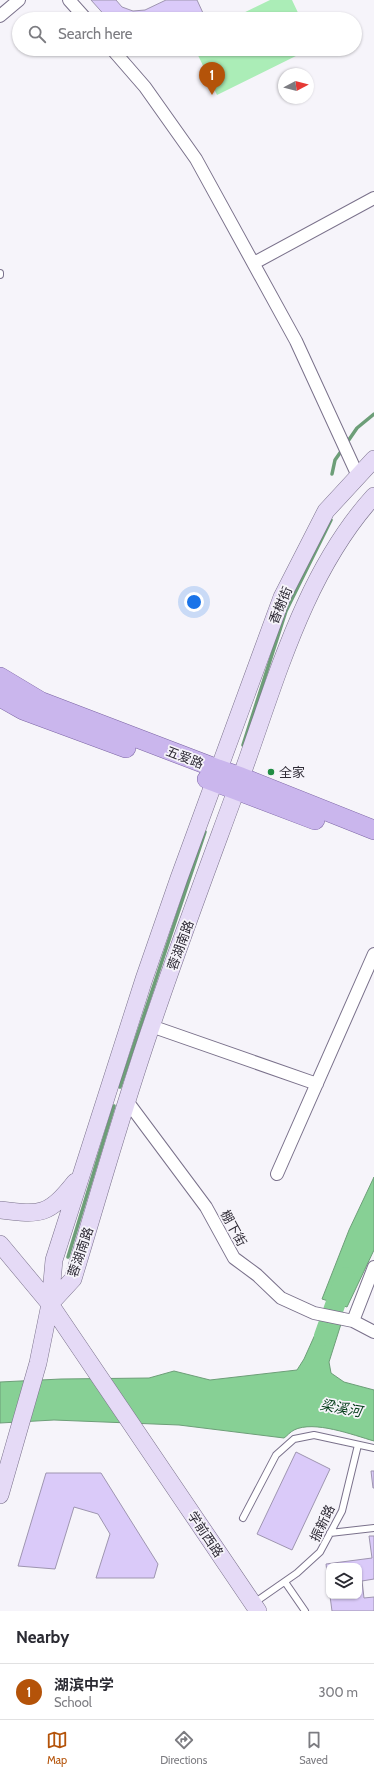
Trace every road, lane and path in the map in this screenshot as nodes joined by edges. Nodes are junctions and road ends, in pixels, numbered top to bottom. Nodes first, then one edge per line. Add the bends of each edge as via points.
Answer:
1 (19, 0) edge
2 (69, 0) edge
3 (80, 12) edge
4 (0, 16) edge
5 (118, 56) edge
6 (374, 198) edge
7 (254, 263) junction
8 (374, 459) edge
9 (355, 469) junction
10 (374, 496) edge
11 (0, 677) edge
12 (0, 697) edge
13 (216, 775) junction
14 (239, 783) junction
15 (374, 830) edge
16 (374, 842) edge
17 (374, 954) edge
18 (151, 1026) junction
19 (317, 1084) junction
20 (108, 1094) junction
21 (127, 1101) junction
22 (81, 1174) junction
23 (277, 1174) dead end
24 (0, 1210) edge
25 (0, 1244) edge
26 (374, 1267) edge
27 (50, 1304) junction
28 (353, 1321) junction
29 (374, 1332) edge
30 (358, 1445) junction
31 (374, 1448) edge
32 (0, 1495) edge
33 (243, 1518) dead end
34 (374, 1528) edge
35 (330, 1533) junction
36 (285, 1582) junction
37 (255, 1607) edge
38 (305, 1611) edge

1 - 4 street
2 - 3 street
5 - 7 street via 145,87 196,159
6 - 7 street
7 - 9 street via 296,341
8 - 9 main road, 香榭街
9 - 13 main road, 香榭街 via 326,511 282,597
10 - 14 main road, 蓉湖南路 via 333,549 312,590 268,698
11 - 13 main road, 五爱路 via 40,702
12 - 13 main road, 五爱路 via 24,710
13 - 14 main road, 五爱路
13 - 20 main road, 蓉湖南路 via 144,979
14 - 15 main road, 五爱路
14 - 16 main road, 五爱路
14 - 18 main road, 蓉湖南路
17 - 19 street
18 - 19 street
18 - 21 main road, 蓉湖南路
19 - 23 street
20 - 21 main road
20 - 22 main road, 蓉湖南路
21 - 27 main road, 蓉湖南路 via 73,1279
21 - 28 street, 棚下街 via 206,1208 234,1258 281,1298 314,1313
22 - 24 main road via 60,1200 47,1210 25,1213
22 - 27 main road, 蓉湖南路 via 54,1260
25 - 27 main road
26 - 28 street
27 - 32 main road via 38,1363
27 - 37 main road, 学前西路
28 - 29 street, 棚下街
30 - 31 lane
30 - 33 lane via 314,1436 294,1439 276,1455
30 - 35 lane, 振新路 via 342,1511
34 - 35 lane
35 - 36 lane, 振新路 via 320,1552
36 - 37 lane, 振新路
36 - 38 lane

